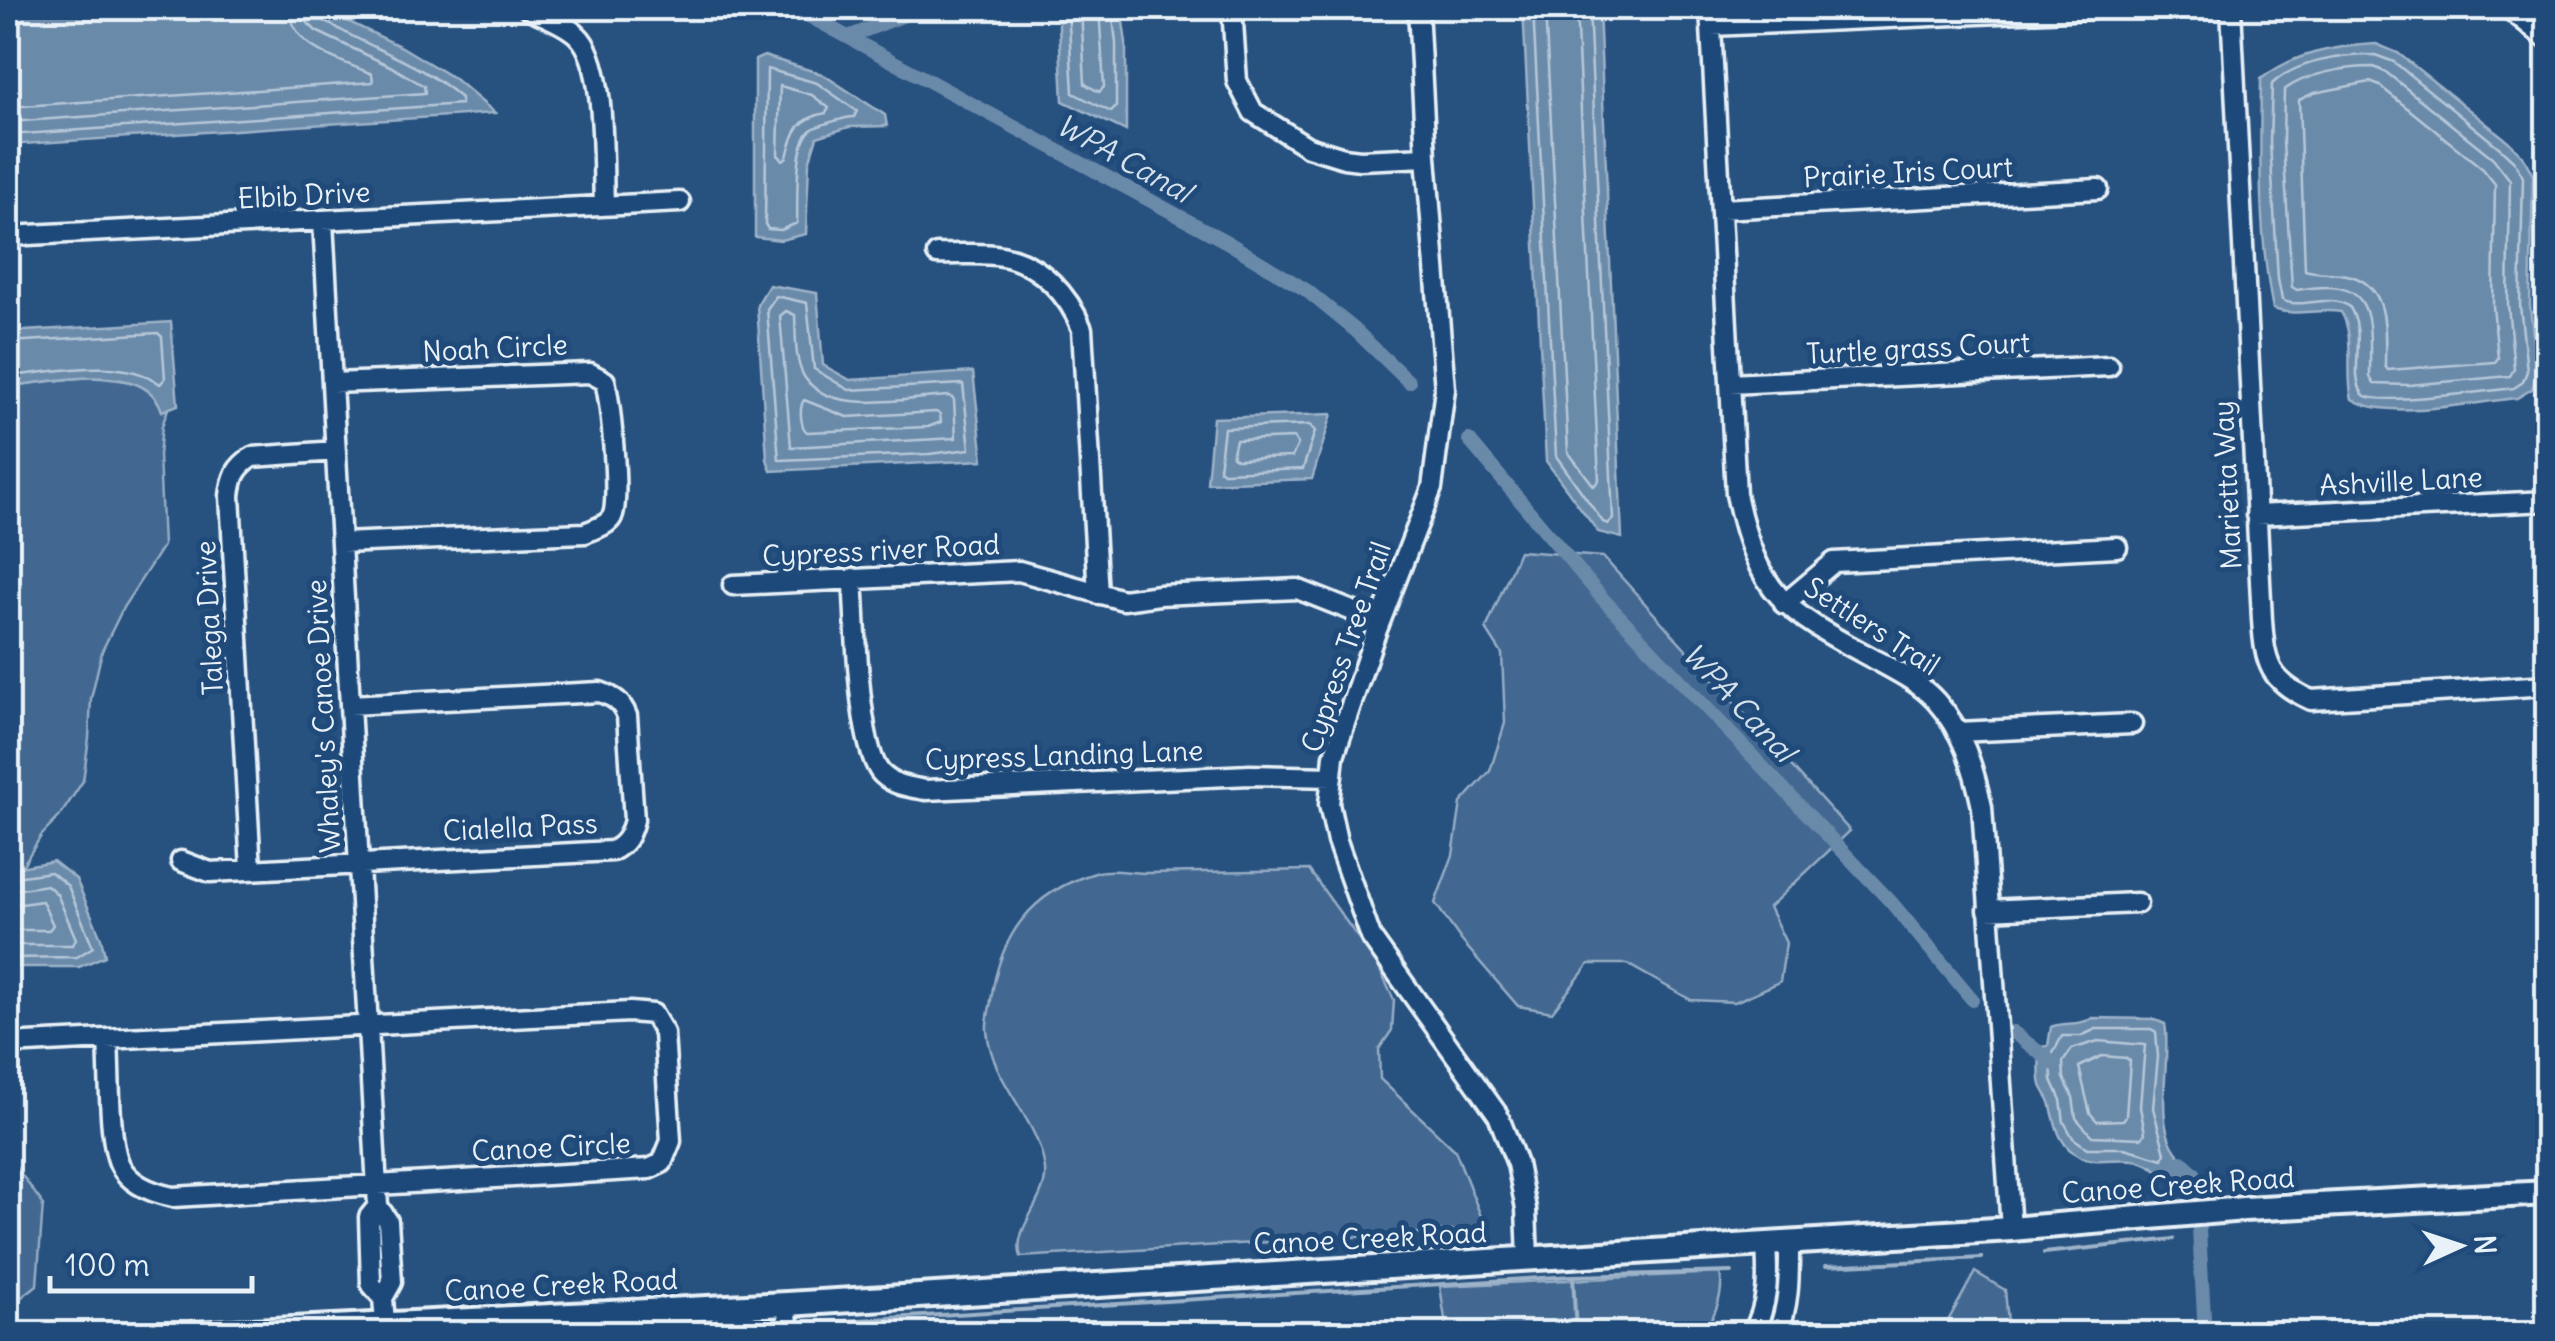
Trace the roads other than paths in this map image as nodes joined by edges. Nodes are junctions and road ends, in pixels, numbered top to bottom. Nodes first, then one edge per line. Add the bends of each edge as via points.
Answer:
1 (528, 8) edge
2 (1232, 8) edge
3 (1418, 8) edge
4 (2231, 8) edge
5 (2508, 8) edge
6 (2092, 9) edge
7 (1711, 17) edge
8 (2548, 40) edge
9 (1426, 157) junction
10 (2098, 190) dead end
11 (680, 202) dead end
12 (604, 205) junction
13 (1721, 209) junction
14 (324, 222) junction
15 (8, 236) edge
16 (937, 254) dead end
17 (2109, 366) dead end
18 (332, 384) junction
19 (1730, 384) junction
20 (336, 450) junction
21 (2548, 502) edge
22 (2256, 515) junction
23 (342, 543) junction
24 (2117, 547) dead end
25 (853, 578) junction
26 (733, 585) dead end
27 (1098, 594) junction
28 (1784, 604) junction
29 (1380, 622) junction
30 (2548, 685) edge
31 (350, 705) junction
32 (2132, 724) dead end
33 (1957, 732) junction
34 (1332, 776) junction
35 (181, 861) dead end
36 (359, 863) junction
37 (251, 869) junction
38 (2136, 903) dead end
39 (1988, 910) junction
40 (368, 1025) junction
41 (108, 1039) junction
42 (8, 1044) edge
43 (377, 1185) junction
44 (2548, 1193) edge
45 (2011, 1229) junction
46 (1777, 1244) junction
47 (1528, 1258) junction
48 (787, 1304) junction
49 (385, 1323) junction
50 (195, 1334) edge
51 (788, 1334) edge
52 (1752, 1334) edge
53 (1777, 1334) edge

1 - 12 street via 576,33 590,51
2 - 9 street via 1237,81 1252,112 1308,147 1344,158
3 - 9 street, Cypress Tree Trail
4 - 22 street, Marietta Way
5 - 8 street
6 - 7 street
7 - 13 street, Settlers Trail
9 - 29 street, Cypress Tree Trail via 1445,390 1432,488
10 - 13 street, Prairie Iris Court
11 - 12 street, Elbib Drive
12 - 14 street, Elbib Drive
13 - 19 street, Settlers Trail
14 - 15 street, Elbib Drive
14 - 18 street, Whaley's Canoe Drive
16 - 27 street via 1004,256 1055,284 1074,308 1082,329
17 - 19 street, Turtle grass Court
18 - 20 street, Whaley's Canoe Drive
18 - 23 street, Noah Circle via 590,373 604,381 609,398 616,498 612,517 585,533
19 - 28 street, Settlers Trail via 1736,494 1746,540
20 - 23 street, Whaley's Canoe Drive
20 - 37 street, Talega Drive via 252,456 232,476
21 - 22 street, Ashville Lane
22 - 30 street, Marietta Way via 2264,651 2287,689 2336,701
23 - 31 street, Whaley's Canoe Drive
24 - 28 street via 1834,562
25 - 26 street, Cypress river Road
25 - 27 street, Cypress river Road via 1018,571
25 - 34 street, Cypress Landing Lane via 870,756 897,785 926,790
27 - 29 street, Cypress river Road via 1123,600 1297,589
28 - 33 street, Settlers Trail via 1816,629 1906,677 1936,700
29 - 34 street, Cypress Tree Trail
31 - 36 street, Whaley's Canoe Drive
31 - 36 street, Cialella Pass via 612,696 627,716 634,820 630,836 612,851
32 - 33 street
33 - 39 street, Settlers Trail via 1982,806
34 - 47 street, Cypress Tree Trail via 1329,804 1337,842 1371,937 1498,1115 1518,1164
35 - 37 street, Cialella Pass via 210,872
36 - 37 street, Cialella Pass
36 - 40 street, Whaley's Canoe Drive
38 - 39 street
39 - 45 street, Settlers Trail
40 - 41 street, Canoe Circle
40 - 43 street, Whaley's Canoe Drive
40 - 43 street, Canoe Circle via 653,1014 664,1033 670,1123 662,1163 649,1169
41 - 42 street, Canoe Circle
41 - 43 street, Canoe Circle via 121,1168 153,1192 173,1197
43 - 49 street, Whaley's Canoe Drive via 378,1206 369,1216 370,1284 383,1298
44 - 45 main road, Canoe Creek Road
45 - 46 main road, Canoe Creek Road
46 - 47 main road, Canoe Creek Road
46 - 52 street via 1763,1314
46 - 53 street via 1789,1289
47 - 48 main road, Canoe Creek Road
48 - 49 main road, Canoe Creek Road
48 - 51 street
49 - 50 main road, Canoe Creek Road

